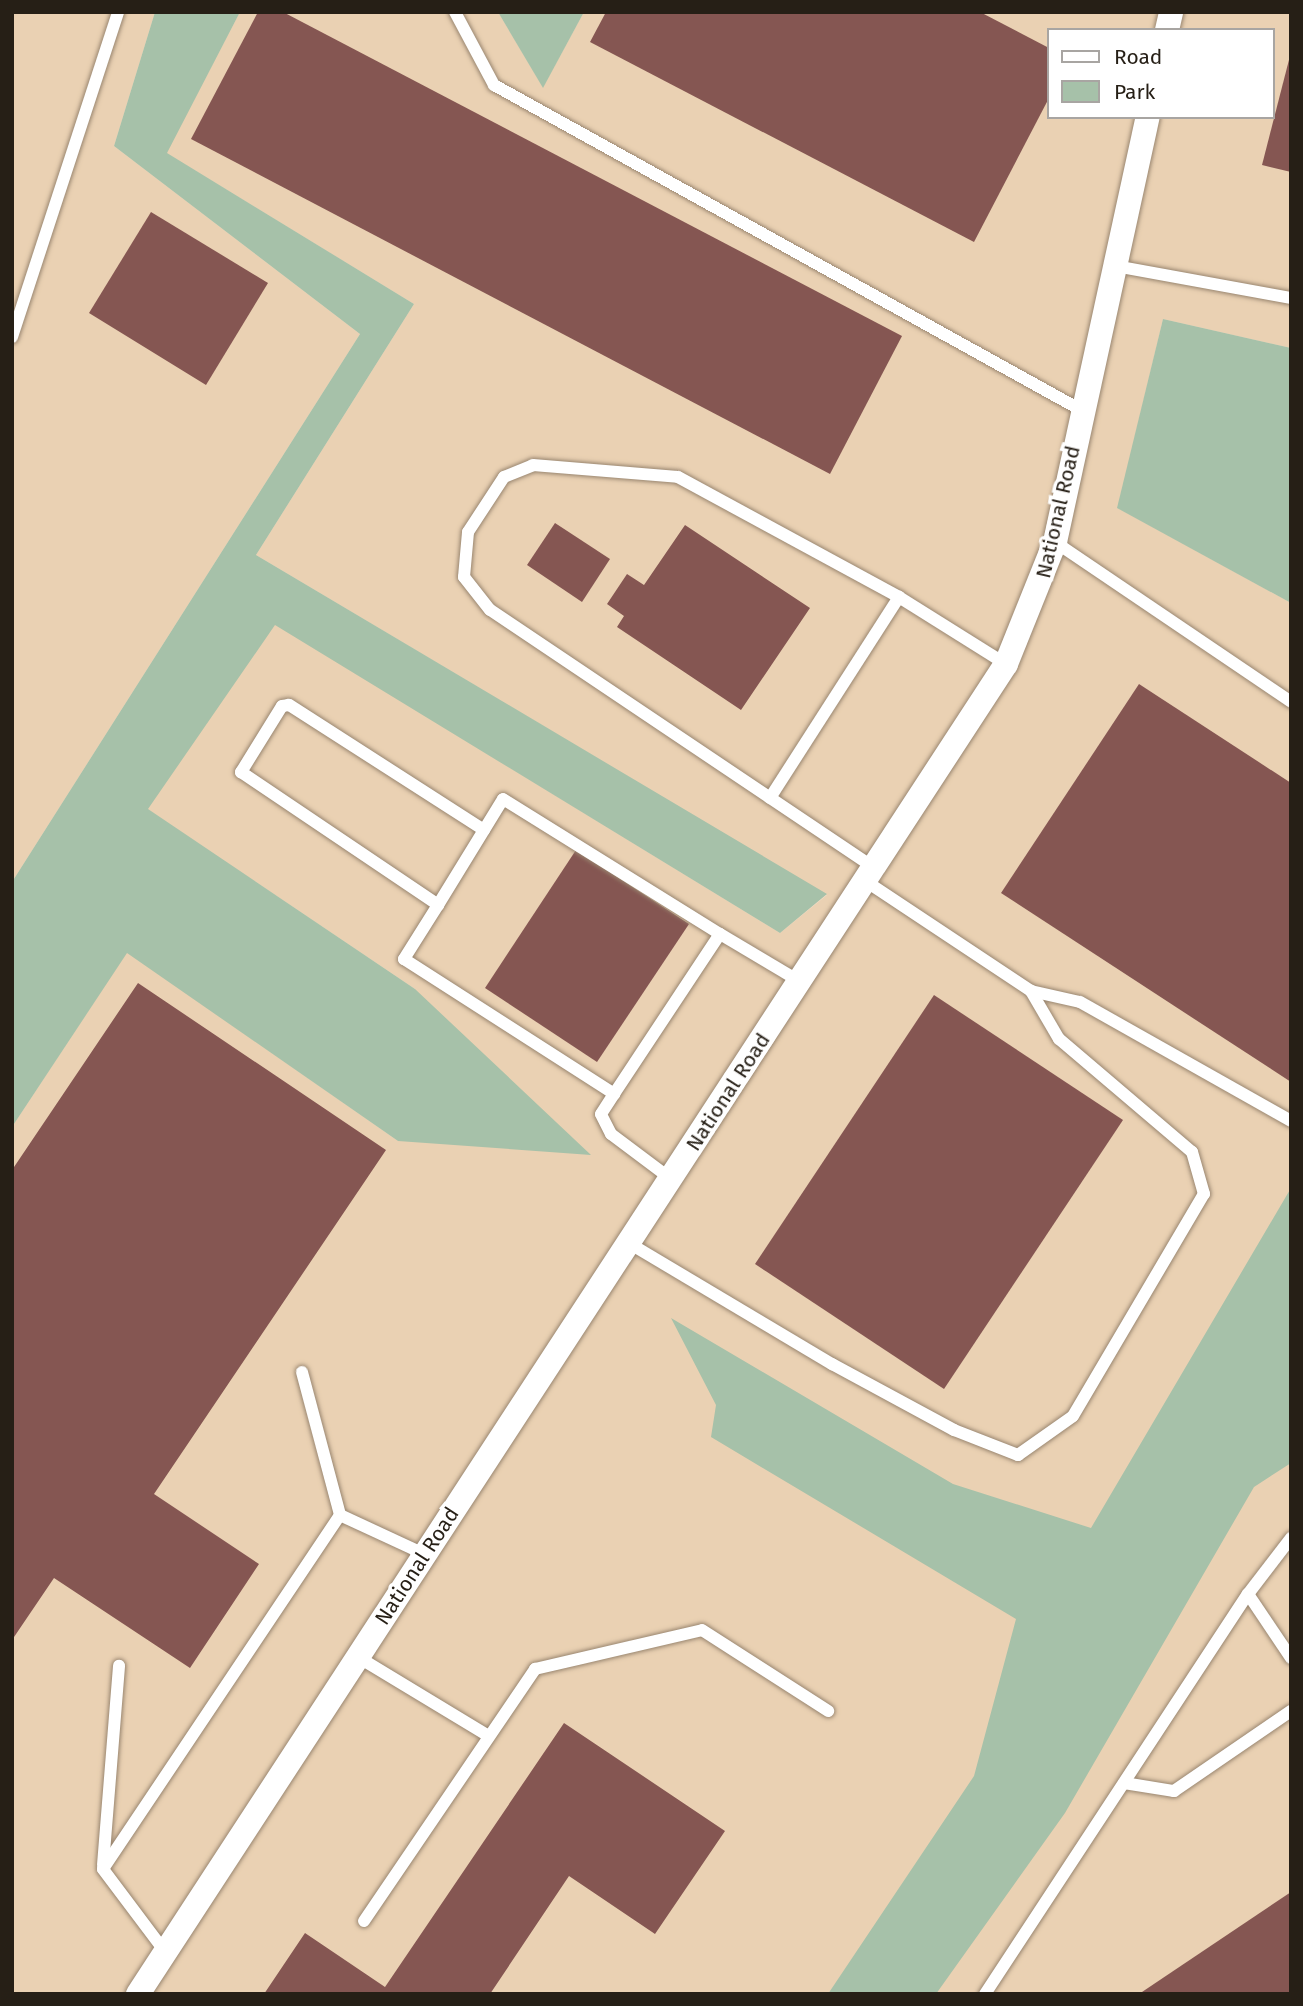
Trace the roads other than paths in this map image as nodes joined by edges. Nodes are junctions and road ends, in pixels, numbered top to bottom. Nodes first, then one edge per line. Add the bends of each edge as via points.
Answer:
1 (118, 12) edge
2 (455, 12) edge
3 (1148, 119) edge
4 (1115, 266) junction
5 (1291, 298) edge
6 (12, 337) edge
7 (1082, 410) junction
8 (1055, 542) junction
9 (899, 597) junction
10 (1006, 664) junction
11 (1291, 702) edge
12 (770, 798) junction
13 (484, 830) junction
14 (872, 876) junction
15 (438, 905) junction
16 (720, 934) junction
17 (801, 982) junction
18 (1031, 991) junction
19 (614, 1094) junction
20 (1291, 1121) edge
21 (671, 1179) junction
22 (627, 1242) junction
23 (302, 1372) dead end
24 (340, 1515) junction
25 (1291, 1538) edge
26 (424, 1554) junction
27 (1248, 1594) junction
28 (358, 1657) junction
29 (1291, 1658) edge
30 (119, 1666) dead end
31 (828, 1711) dead end
32 (1291, 1711) edge
33 (487, 1735) junction
34 (1124, 1783) junction
35 (103, 1869) junction
36 (364, 1921) dead end
37 (166, 1953) junction
38 (138, 1994) edge
39 (985, 1994) edge

1 - 6 lane
2 - 7 lane via 494,85
3 - 4 street, National Road
4 - 5 lane
4 - 7 street, National Road
7 - 8 street, National Road
8 - 10 street, National Road
8 - 11 lane
9 - 10 lane
9 - 12 lane
9 - 12 lane via 678,477 534,465 504,477 468,532 464,577 490,610
10 - 14 street, National Road
12 - 14 lane
13 - 15 lane
13 - 15 lane via 289,705 282,706 241,772
13 - 16 lane via 503,799
14 - 17 street, National Road
14 - 18 lane
15 - 19 lane via 404,959
16 - 17 lane
16 - 19 lane
17 - 21 street, National Road
18 - 20 lane via 1080,1002
18 - 22 lane via 1059,1039 1192,1152 1204,1195 1073,1416 1018,1455 954,1430 843,1370
19 - 21 lane via 601,1114 611,1134
21 - 22 street, National Road
22 - 26 street, National Road
23 - 24 lane
24 - 26 lane
24 - 35 lane
25 - 27 lane
26 - 28 street, National Road
27 - 29 lane
27 - 34 lane
28 - 33 lane
28 - 37 street, National Road
30 - 35 lane
31 - 33 lane via 702,1630 535,1669
32 - 34 lane via 1174,1791
33 - 36 lane
34 - 39 lane
35 - 37 lane
37 - 38 street, National Road

